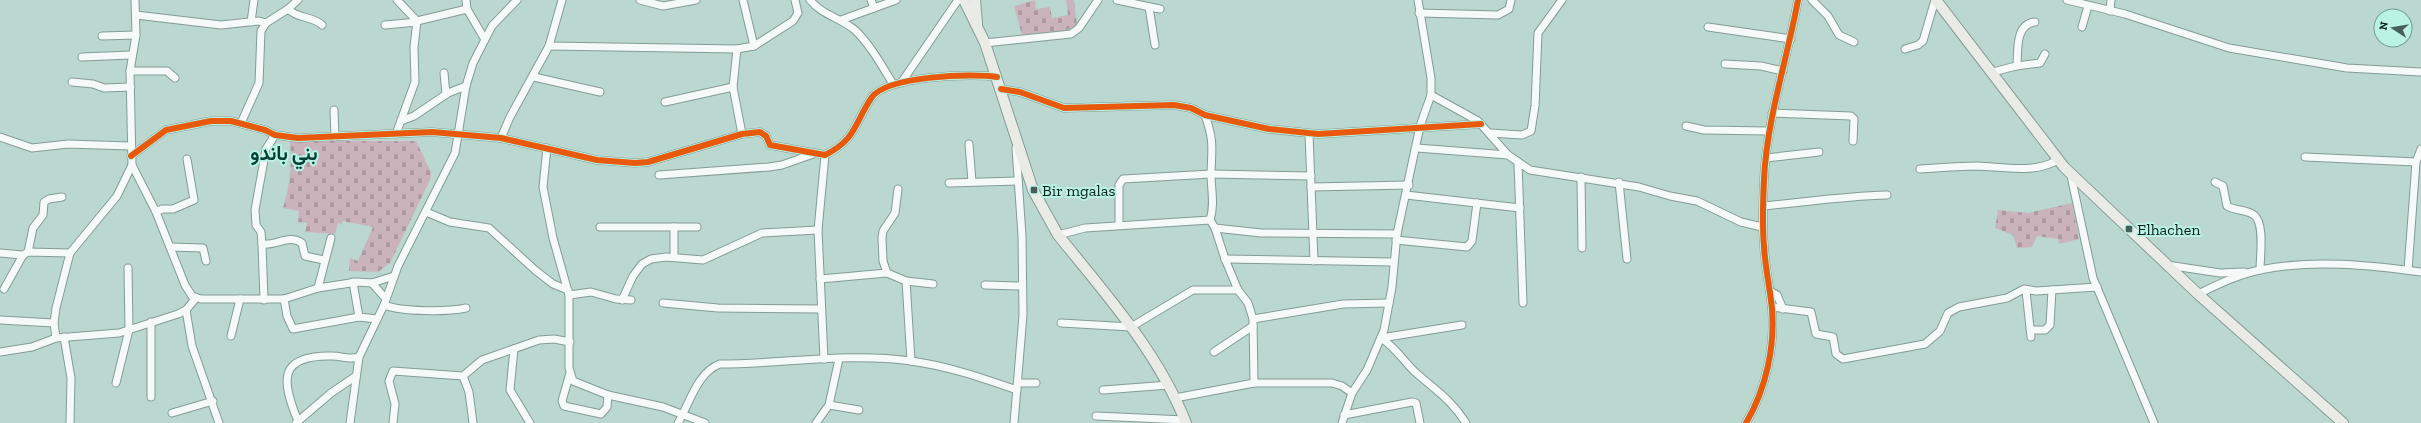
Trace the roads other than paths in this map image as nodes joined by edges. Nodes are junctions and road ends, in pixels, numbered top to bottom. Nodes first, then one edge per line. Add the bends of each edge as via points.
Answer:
1 (134, 0) edge
2 (254, 0) edge
3 (397, 0) edge
4 (466, 0) edge
5 (517, 0) edge
6 (562, 0) edge
7 (640, 0) edge
8 (696, 0) edge
9 (743, 0) edge
10 (795, 0) edge
11 (810, 0) edge
12 (871, 0) edge
13 (896, 0) edge
14 (958, 0) edge
15 (964, 0) edge
16 (975, 0) edge
17 (1098, 0) edge
18 (1117, 0) edge
19 (1418, 0) edge
20 (1511, 0) edge
21 (1562, 0) edge
22 (1798, 0) edge
23 (1812, 0) edge
24 (1936, 0) edge
25 (2067, 0) edge
26 (2111, 0) edge
27 (296, 1) edge
28 (676, 2) edge
29 (2088, 6) junction
30 (1149, 7) junction
31 (874, 8) junction
32 (1160, 8) dead end
33 (288, 9) junction
34 (467, 9) junction
35 (2110, 11) junction
36 (1420, 13) junction
37 (136, 15) junction
38 (841, 20) junction
39 (417, 21) junction
40 (251, 22) junction
41 (2035, 22) dead end
42 (266, 23) junction
43 (385, 24) dead end
44 (322, 25) dead end
45 (977, 27) junction
46 (2082, 27) dead end
47 (1708, 28) dead end
48 (136, 35) junction
49 (102, 36) dead end
50 (484, 38) junction
51 (1791, 39) junction
52 (1854, 42) dead end
53 (985, 43) junction
54 (1155, 45) dead end
55 (549, 46) junction
56 (754, 46) junction
57 (737, 49) junction
58 (1906, 49) dead end
59 (2045, 54) dead end
60 (131, 55) junction
61 (82, 57) dead end
62 (1725, 64) dead end
63 (2017, 66) junction
64 (130, 71) junction
65 (1783, 71) junction
66 (1993, 72) junction
67 (2421, 72) edge
68 (444, 73) dead end
69 (534, 77) junction
70 (175, 78) dead end
71 (997, 78) junction
72 (72, 82) dead end
73 (897, 83) junction
74 (466, 86) junction
75 (733, 86) junction
76 (131, 87) junction
77 (1002, 89) junction
78 (600, 92) dead end
79 (446, 94) junction
80 (1431, 95) junction
81 (665, 102) dead end
82 (334, 110) dead end
83 (1772, 113) junction
84 (1205, 115) junction
85 (401, 121) junction
86 (241, 123) junction
87 (1481, 124) junction
88 (1420, 126) junction
89 (1686, 126) dead end
90 (1768, 131) junction
91 (1490, 133) junction
92 (396, 134) junction
93 (460, 134) junction
94 (742, 134) junction
95 (1309, 134) junction
96 (275, 136) junction
97 (0, 137) edge
98 (336, 137) junction
99 (501, 138) junction
100 (1016, 139) junction
101 (1853, 141) dead end
102 (969, 144) dead end
103 (130, 146) junction
104 (547, 148) junction
105 (1417, 148) junction
106 (2421, 149) edge
107 (1819, 152) dead end
108 (822, 154) junction
109 (1508, 155) junction
110 (131, 156) junction
111 (2056, 157) junction
112 (2305, 157) dead end
113 (1766, 158) junction
114 (187, 160) dead end
115 (2416, 162) junction
116 (1518, 163) junction
117 (132, 165) junction
118 (1920, 169) dead end
119 (1211, 174) junction
120 (2070, 174) junction
121 (659, 175) dead end
122 (1311, 176) junction
123 (1581, 177) junction
124 (1018, 181) junction
125 (972, 182) junction
126 (1619, 182) junction
127 (2215, 182) dead end
128 (948, 183) dead end
129 (1409, 185) junction
130 (1311, 187) junction
131 (898, 190) dead end
132 (1406, 195) junction
133 (1886, 195) dead end
134 (62, 197) dead end
135 (1477, 203) junction
136 (1764, 206) junction
137 (1520, 208) junction
138 (156, 212) junction
139 (426, 212) junction
140 (1210, 220) junction
141 (1119, 225) junction
142 (600, 227) dead end
143 (674, 227) junction
144 (697, 227) dead end
145 (1762, 227) junction
146 (1215, 228) junction
147 (818, 230) junction
148 (1314, 233) junction
149 (1058, 235) junction
150 (1396, 237) junction
151 (331, 238) dead end
152 (262, 244) junction
153 (170, 247) junction
154 (1582, 248) dead end
155 (0, 253) edge
156 (70, 253) junction
157 (25, 254) junction
158 (674, 257) junction
159 (1627, 258) dead end
160 (1225, 259) junction
161 (324, 260) junction
162 (206, 261) dead end
163 (1314, 261) junction
164 (1393, 262) junction
165 (2167, 265) junction
166 (128, 268) dead end
167 (2408, 270) junction
168 (2256, 271) junction
169 (2421, 272) edge
170 (887, 273) junction
171 (394, 276) junction
172 (820, 279) junction
173 (906, 281) junction
174 (353, 282) junction
175 (372, 283) junction
176 (933, 284) dead end
177 (986, 285) dead end
178 (1022, 286) junction
179 (2097, 286) junction
180 (318, 288) junction
181 (4, 289) dead end
182 (1238, 290) junction
183 (2052, 290) junction
184 (1770, 291) junction
185 (2026, 291) junction
186 (568, 293) junction
187 (2198, 294) junction
188 (196, 298) junction
189 (240, 299) junction
190 (284, 299) junction
191 (264, 300) junction
192 (622, 300) junction
193 (631, 300) dead end
194 (385, 302) junction
195 (663, 303) dead end
196 (1389, 303) junction
197 (1523, 304) dead end
198 (1772, 307) junction
199 (466, 308) dead end
200 (821, 309) junction
201 (1783, 309) junction
202 (186, 310) junction
203 (359, 317) junction
204 (377, 319) junction
205 (0, 320) edge
206 (151, 322) junction
207 (1061, 322) dead end
208 (1253, 322) junction
209 (54, 323) junction
210 (1462, 325) dead end
211 (1131, 327) junction
212 (129, 330) junction
213 (231, 336) dead end
214 (64, 337) junction
215 (56, 338) junction
216 (1381, 338) junction
217 (570, 342) junction
218 (514, 349) junction
219 (0, 352) edge
220 (1214, 352) dead end
221 (359, 357) junction
222 (824, 359) junction
223 (839, 359) junction
224 (910, 361) junction
225 (570, 372) junction
226 (356, 376) junction
227 (463, 376) junction
228 (116, 383) dead end
229 (1036, 383) dead end
230 (1254, 383) junction
231 (1169, 385) junction
232 (1017, 387) junction
233 (1103, 390) dead end
234 (1352, 393) junction
235 (608, 395) junction
236 (152, 397) dead end
237 (1175, 398) junction
238 (213, 402) junction
239 (829, 405) junction
240 (859, 410) dead end
241 (172, 413) dead end
242 (682, 415) junction
243 (1344, 415) junction
244 (1096, 416) dead end
245 (1185, 421) edge
246 (297, 422) edge
247 (70, 423) edge
248 (218, 423) edge
249 (350, 423) edge
250 (393, 423) edge
251 (473, 423) edge
252 (530, 423) edge
253 (678, 423) edge
254 (705, 423) edge
255 (816, 423) edge
256 (1014, 423) edge
257 (1342, 423) edge
258 (1420, 423) edge
259 (1466, 423) edge
260 (1746, 423) edge
261 (2154, 423) edge
262 (2343, 423) edge

1 - 37 street
2 - 40 street
3 - 39 street
4 - 34 street
5 - 50 street via 500,16
6 - 55 street
7 - 28 street via 663,6
8 - 28 street
9 - 56 street
10 - 56 street via 798,13 796,18
11 - 38 street via 824,13
12 - 31 street
13 - 31 street
14 - 73 street
15 - 45 main road
16 - 45 main road
17 - 53 street via 1079,28 1070,34
18 - 30 street
19 - 36 street
20 - 36 street via 1509,9 1498,15
21 - 91 street via 1538,33 1535,106 1531,131 1522,135
22 - 51 street
23 - 52 street via 1828,16 1839,35
24 - 58 street via 1924,41
24 - 66 main road
25 - 29 street
26 - 35 street
27 - 33 street
29 - 35 street
29 - 46 street
30 - 32 street
30 - 54 street
31 - 38 street
33 - 42 street
33 - 44 street
34 - 39 street
34 - 50 street
35 - 67 street via 2237,49 2347,68
36 - 80 street via 1431,78
37 - 40 street via 221,25
37 - 48 street
38 - 73 street via 867,43
39 - 43 street
39 - 85 street via 414,47 416,74
40 - 42 street
41 - 63 street via 2027,24 2021,30
42 - 86 street via 260,38 259,83
45 - 53 main road
47 - 51 street
48 - 49 street
48 - 60 street
50 - 74 street
51 - 65 street
53 - 71 main road
55 - 57 street
55 - 69 street
56 - 57 street
57 - 75 street
59 - 63 street via 2040,64
60 - 61 street
60 - 64 street
62 - 65 street via 1761,66
63 - 66 street
64 - 70 street via 167,71
64 - 76 street
65 - 83 street
66 - 111 main road
68 - 79 street
69 - 78 street
69 - 99 street via 510,117
71 - 73 street via 965,75
71 - 77 main road
72 - 76 street via 104,88
73 - 108 street via 873,95 848,141
74 - 79 street
74 - 93 street
75 - 81 street
75 - 94 street
76 - 103 street
77 - 84 street via 1020,92 1064,108 1174,105 1191,108
77 - 100 main road
79 - 85 street via 414,116
80 - 87 street
80 - 88 street
82 - 98 street
83 - 90 street
83 - 101 street via 1851,116 1854,119
84 - 95 street
84 - 119 street via 1213,150
85 - 92 street
86 - 96 street via 265,130
86 - 110 street via 212,120 166,130
87 - 88 street
87 - 91 street
88 - 95 street
88 - 105 street
89 - 90 street via 1704,130
90 - 113 street
91 - 109 street
92 - 93 street
92 - 98 street
93 - 99 street
93 - 139 street via 452,161
94 - 104 street via 648,162 597,160
94 - 108 street via 760,132 766,136 770,145
95 - 122 street
96 - 98 street
96 - 152 street via 266,149 255,213
97 - 103 street via 32,148 68,144
99 - 104 street
100 - 124 street
100 - 149 main road via 1033,190
102 - 125 street
103 - 110 street
104 - 186 street via 543,186 553,238
105 - 109 street
105 - 129 street
106 - 115 street
107 - 113 street
108 - 121 street via 769,167
108 - 147 street
109 - 116 street
110 - 117 street
111 - 118 street via 2051,164 2033,168 1979,166
111 - 120 main road
112 - 115 street
113 - 136 street
114 - 138 street via 194,200 173,209
115 - 167 street
116 - 123 street via 1536,171
116 - 137 street
117 - 138 street
117 - 156 street via 117,196
119 - 122 street
119 - 140 street
119 - 141 street via 1123,179 1119,185
120 - 165 main road
120 - 179 street via 2074,182
122 - 130 street
123 - 126 street
123 - 154 street
124 - 125 street
124 - 178 street
125 - 128 street
126 - 145 street via 1698,201 1741,222
126 - 159 street
127 - 168 street via 2223,186 2227,206 2252,214 2258,219 2261,238
129 - 130 street
129 - 132 street
130 - 148 street
131 - 170 street via 896,213 883,231 882,238 883,261
132 - 135 street
132 - 150 street
133 - 136 street via 1843,196 1815,202
134 - 157 street via 44,202 43,215 31,234
135 - 137 street
135 - 150 street via 1470,246
136 - 145 street
137 - 197 street
138 - 153 street
139 - 171 street
139 - 186 street via 443,221 489,228 535,270
140 - 141 street
140 - 146 street
141 - 149 street via 1085,228
142 - 143 street
143 - 144 street
143 - 158 street
145 - 184 street
146 - 148 street via 1261,233
146 - 160 street
147 - 158 street via 762,233 703,260
147 - 172 street
148 - 150 street
148 - 163 street
149 - 211 main road
150 - 164 street
151 - 161 street
152 - 161 street via 274,244 286,238 294,239 302,243 305,256
152 - 191 street
153 - 162 street via 203,248
153 - 188 street via 189,292
155 - 157 street
156 - 157 street
156 - 209 street
157 - 181 street
158 - 192 street via 654,258 642,264 633,276
160 - 163 street
160 - 182 street
161 - 180 street
163 - 164 street
164 - 196 street
165 - 168 street via 2220,273
165 - 187 main road
166 - 212 street
167 - 168 street via 2311,264
167 - 169 street
168 - 187 street
170 - 172 street
170 - 173 street
171 - 175 street
171 - 194 street
172 - 200 street
173 - 176 street
173 - 224 street
174 - 175 street
174 - 180 street
174 - 203 street
175 - 194 street
177 - 178 street
178 - 232 street via 1022,335
179 - 183 street
179 - 261 street
180 - 190 street
182 - 208 street via 1248,303
182 - 211 street via 1193,290
183 - 185 street
183 - 185 street via 2050,325 2045,330 2031,334
184 - 198 street
184 - 201 street via 1777,295
185 - 201 street via 2024,289 2004,299 1948,312 1935,337 1925,344 1843,359 1836,354 1833,337 1816,334 1812,313
186 - 192 street via 591,292
186 - 217 street
187 - 262 main road
188 - 189 street
188 - 202 street
189 - 191 street
189 - 213 street
190 - 191 street
190 - 203 street via 287,316 293,329
192 - 193 street
194 - 199 street via 396,309 450,311
194 - 204 street
195 - 200 street via 718,308
196 - 208 street via 1343,304
196 - 216 street
198 - 201 street
198 - 260 street via 1773,334 1768,363 1755,406
200 - 222 street
202 - 206 street
202 - 238 street via 192,346
203 - 204 street
204 - 221 street
205 - 209 street
206 - 212 street
206 - 236 street
207 - 211 street
208 - 220 street
208 - 230 street
209 - 215 street
210 - 216 street
211 - 231 main road
212 - 214 street via 107,335
212 - 228 street
214 - 215 street
214 - 247 street via 71,378
215 - 219 street
216 - 234 street via 1367,370
216 - 259 street via 1393,345 1414,370 1449,399
217 - 218 street via 546,338
217 - 225 street
218 - 227 street via 482,360
218 - 252 street via 510,390
221 - 226 street
221 - 246 street via 310,357 289,368 286,387
222 - 223 street
222 - 242 street via 715,365 690,397
223 - 224 street
223 - 239 street
224 - 232 street
225 - 235 street via 573,381
225 - 235 street via 562,401 564,406 601,414 607,407
226 - 246 street
226 - 249 street
227 - 250 street via 393,372 389,381 395,404
227 - 251 street via 469,392
229 - 232 street
230 - 234 street via 1323,382 1337,384
230 - 237 street
231 - 233 street
231 - 237 main road
232 - 256 street
234 - 243 street
235 - 242 street via 663,407
237 - 245 main road
238 - 241 street
238 - 248 street
239 - 240 street
239 - 255 street
242 - 253 street
242 - 254 street
243 - 257 street
243 - 258 street via 1412,402 1416,403
244 - 245 street

